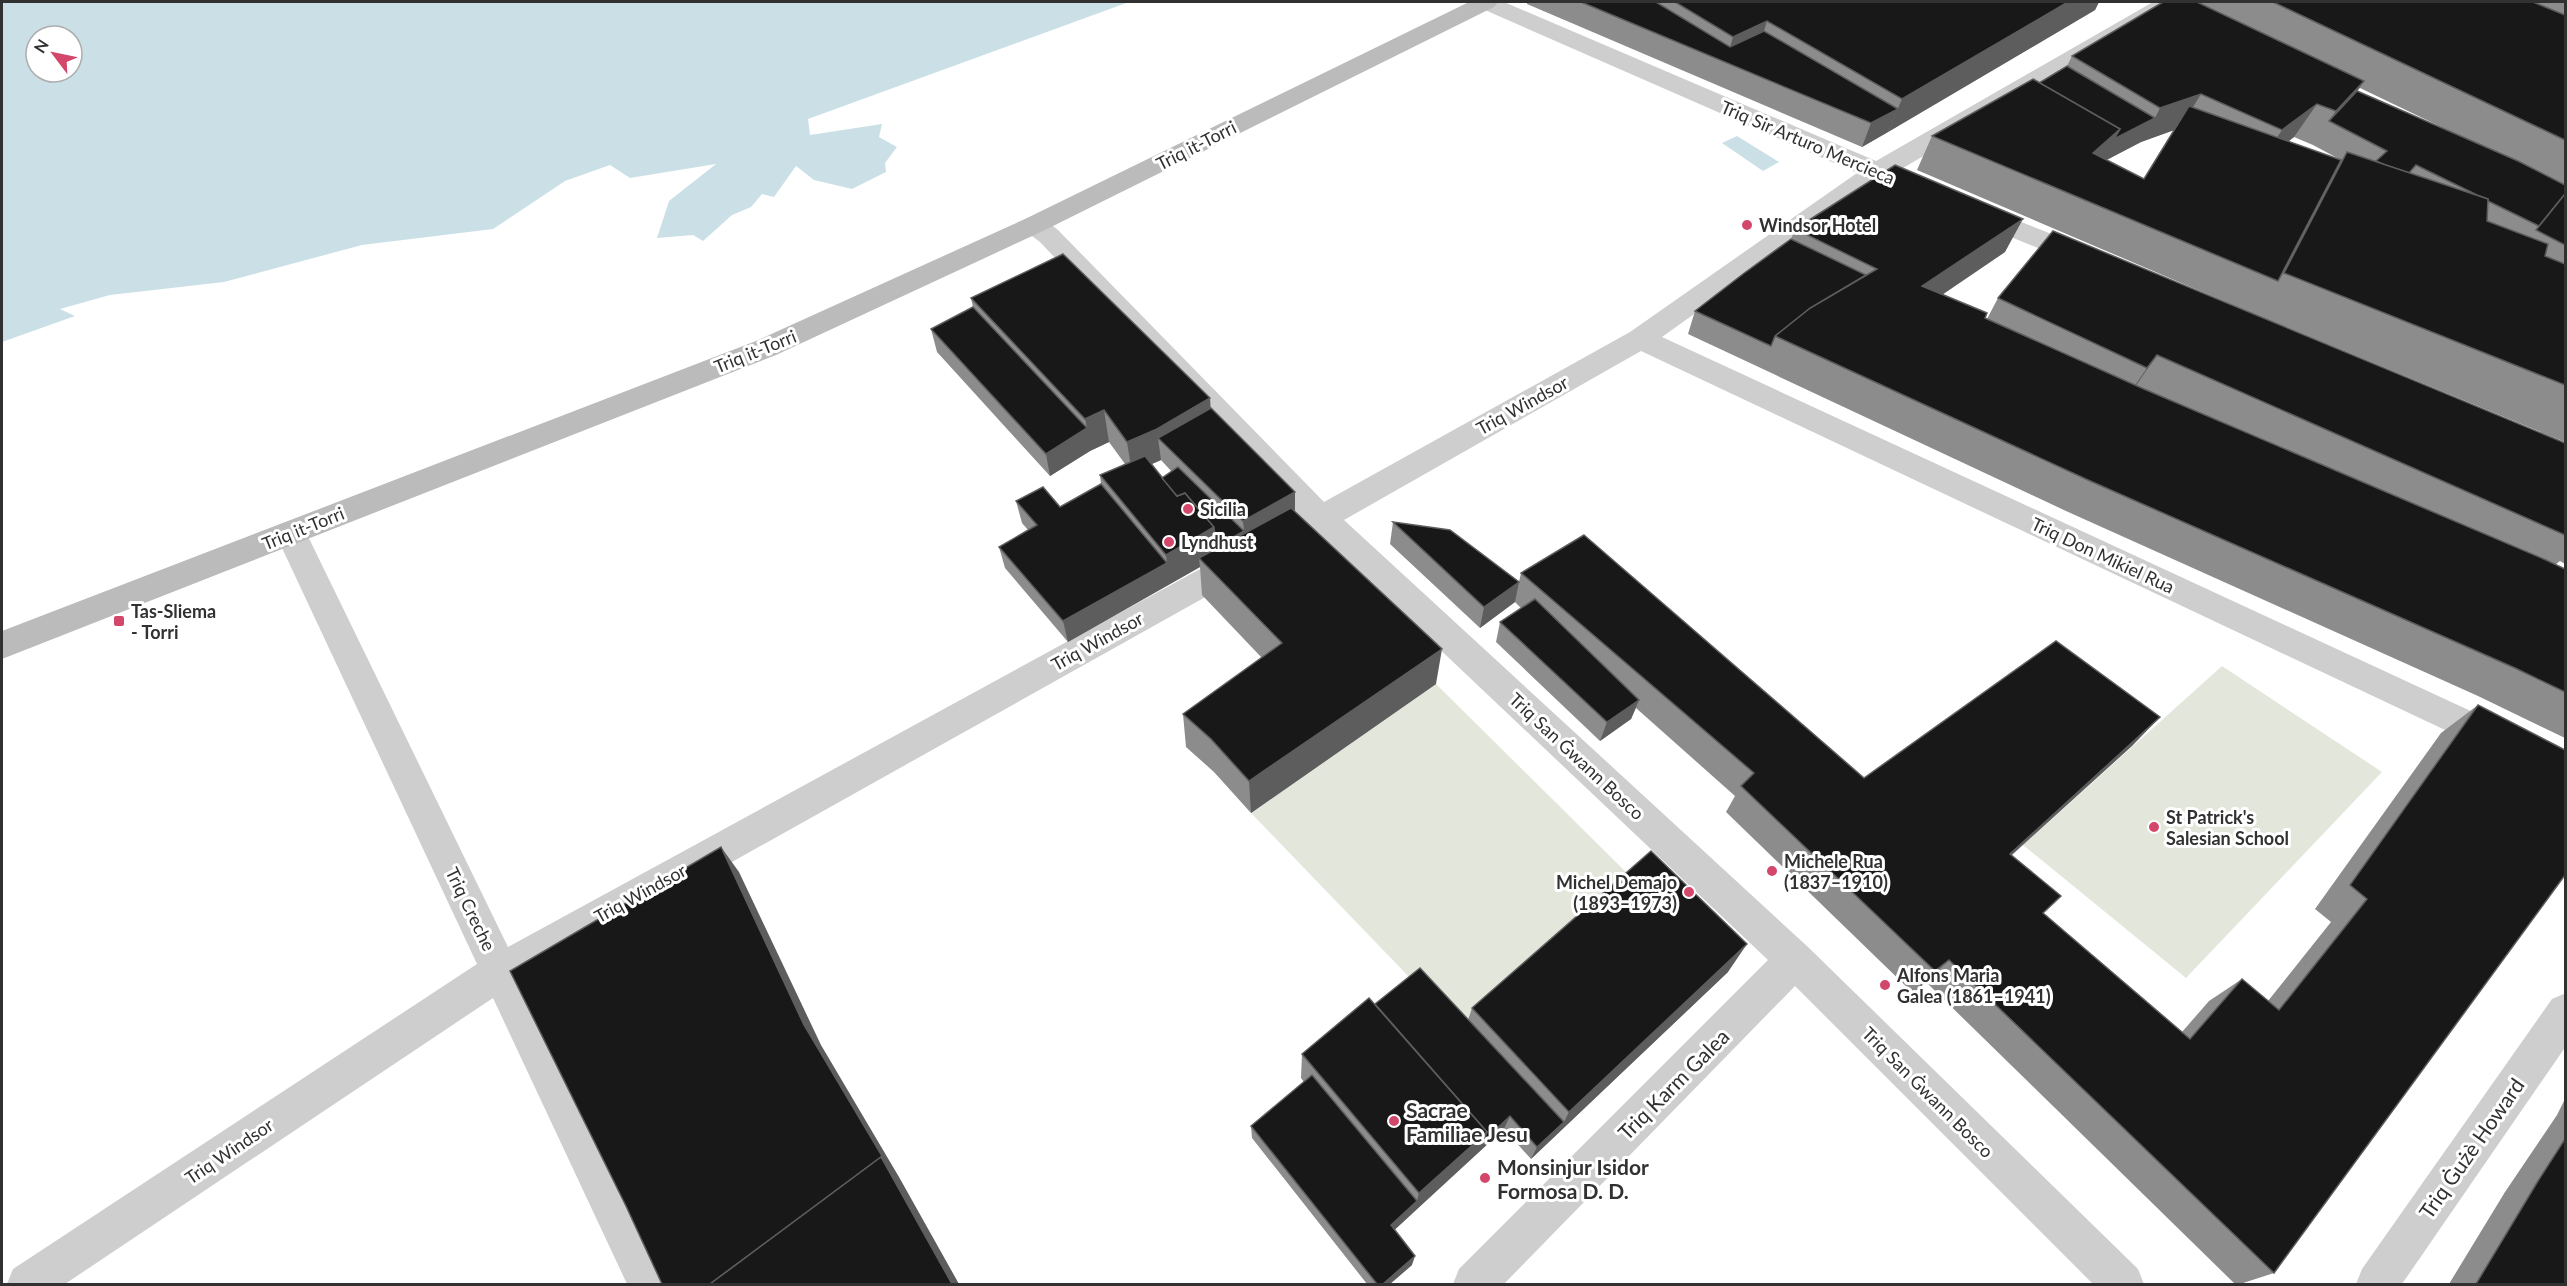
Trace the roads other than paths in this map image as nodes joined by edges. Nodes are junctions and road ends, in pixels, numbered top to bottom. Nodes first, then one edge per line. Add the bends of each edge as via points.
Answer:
1 (1486, 2) edge
2 (2163, 7) edge
3 (1876, 172) junction
4 (1920, 190) edge
5 (1952, 203) edge
6 (1034, 225) junction
7 (2106, 266) edge
8 (1640, 339) junction
9 (1321, 518) junction
10 (291, 533) junction
11 (2, 645) edge
12 (2565, 772) edge
13 (1795, 960) junction
14 (500, 971) junction
15 (2565, 1012) edge
16 (28, 1284) edge
17 (649, 1284) edge
18 (1474, 1284) edge
19 (2123, 1284) edge
20 (2377, 1284) edge

1 - 3 street, Triq Sir Arturo Mercieca
1 - 6 main road, Triq it-Torri
2 - 3 street, Triq Windsor
3 - 4 street, Triq Sir Arturo Mercieca
3 - 8 street, Triq Windsor
5 - 7 street
6 - 9 street, Triq San Ġwann Bosco via 1049,236
6 - 10 main road, Triq it-Torri via 766,348
8 - 9 street, Triq Windsor
8 - 12 street, Triq Don Mikiel Rua
9 - 13 street, Triq San Ġwann Bosco
9 - 14 street, Triq Windsor
10 - 11 main road, Triq it-Torri
10 - 14 street, Triq Creche
13 - 18 street, Triq Karm Galea
13 - 19 street, Triq San Ġwann Bosco
14 - 16 street, Triq Windsor
14 - 17 street, Triq Creche
15 - 20 street, Triq Ġużè Howard

